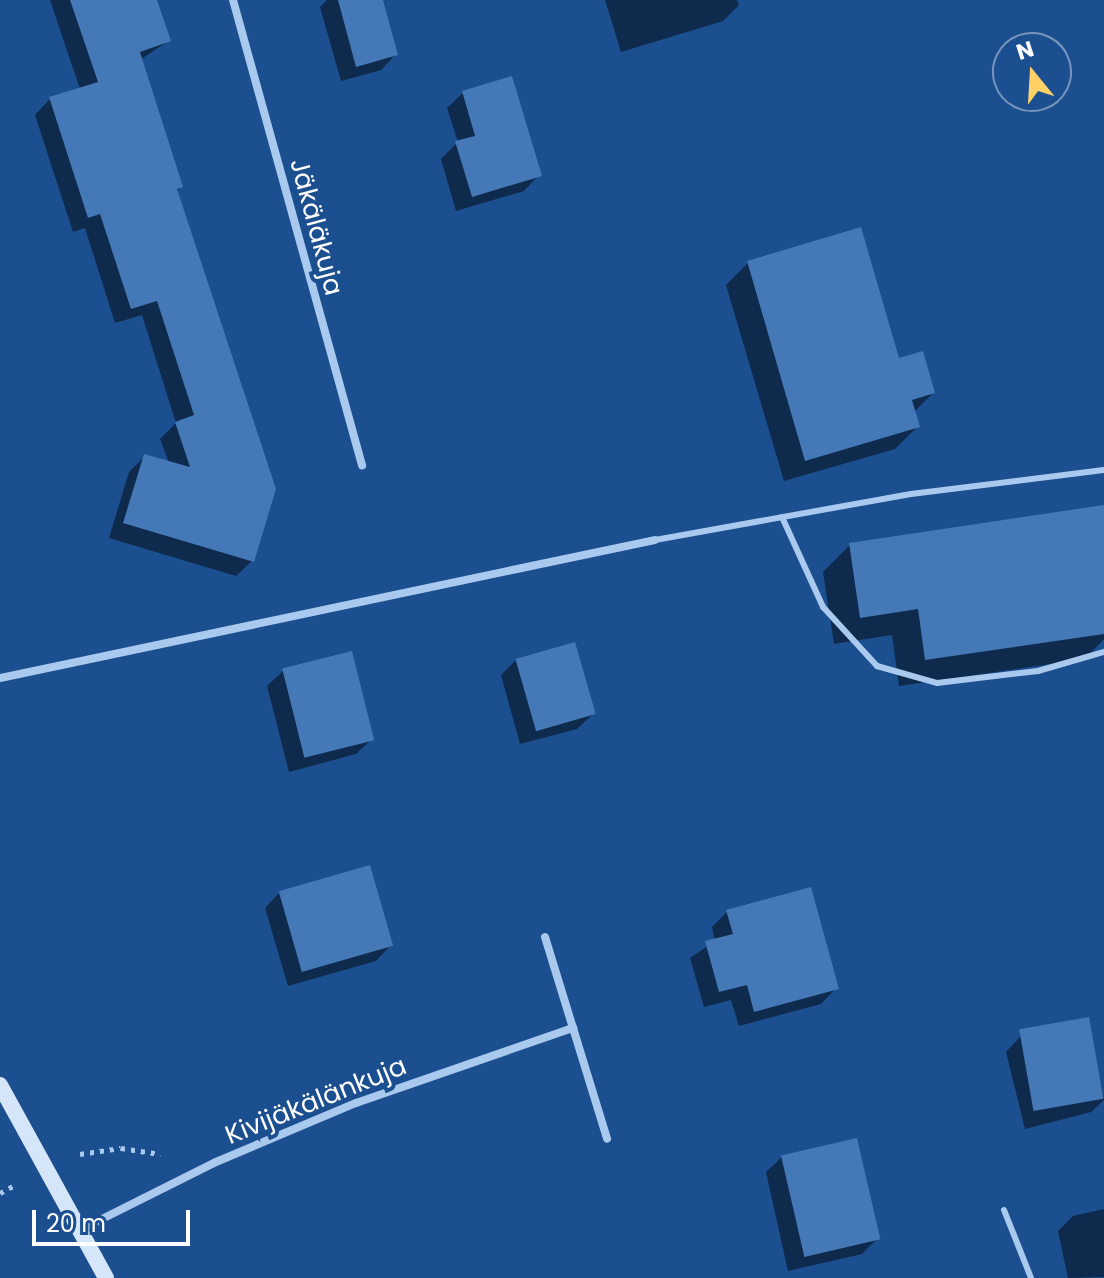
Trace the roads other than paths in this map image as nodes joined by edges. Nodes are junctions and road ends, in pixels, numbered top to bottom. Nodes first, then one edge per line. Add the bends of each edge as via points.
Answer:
1 (233, 0) edge
2 (362, 465) dead end
3 (1104, 470) edge
4 (782, 517) junction
5 (655, 540) joint
6 (1104, 652) edge
7 (0, 678) edge
8 (545, 937) dead end
9 (573, 1028) junction
10 (0, 1085) edge
11 (607, 1139) dead end
12 (1004, 1210) dead end
13 (82, 1229) junction
14 (106, 1278) edge
15 (1031, 1278) edge

1 - 2 street, Jäkäläkuja
3 - 4 lane via 911,494
4 - 5 lane
4 - 6 lane via 823,607 877,666 937,683 1038,671
5 - 7 street
8 - 9 street
9 - 11 street
9 - 13 street, Kivijäkälänkuja via 356,1103 216,1162
10 - 13 street
12 - 15 lane
13 - 14 street

